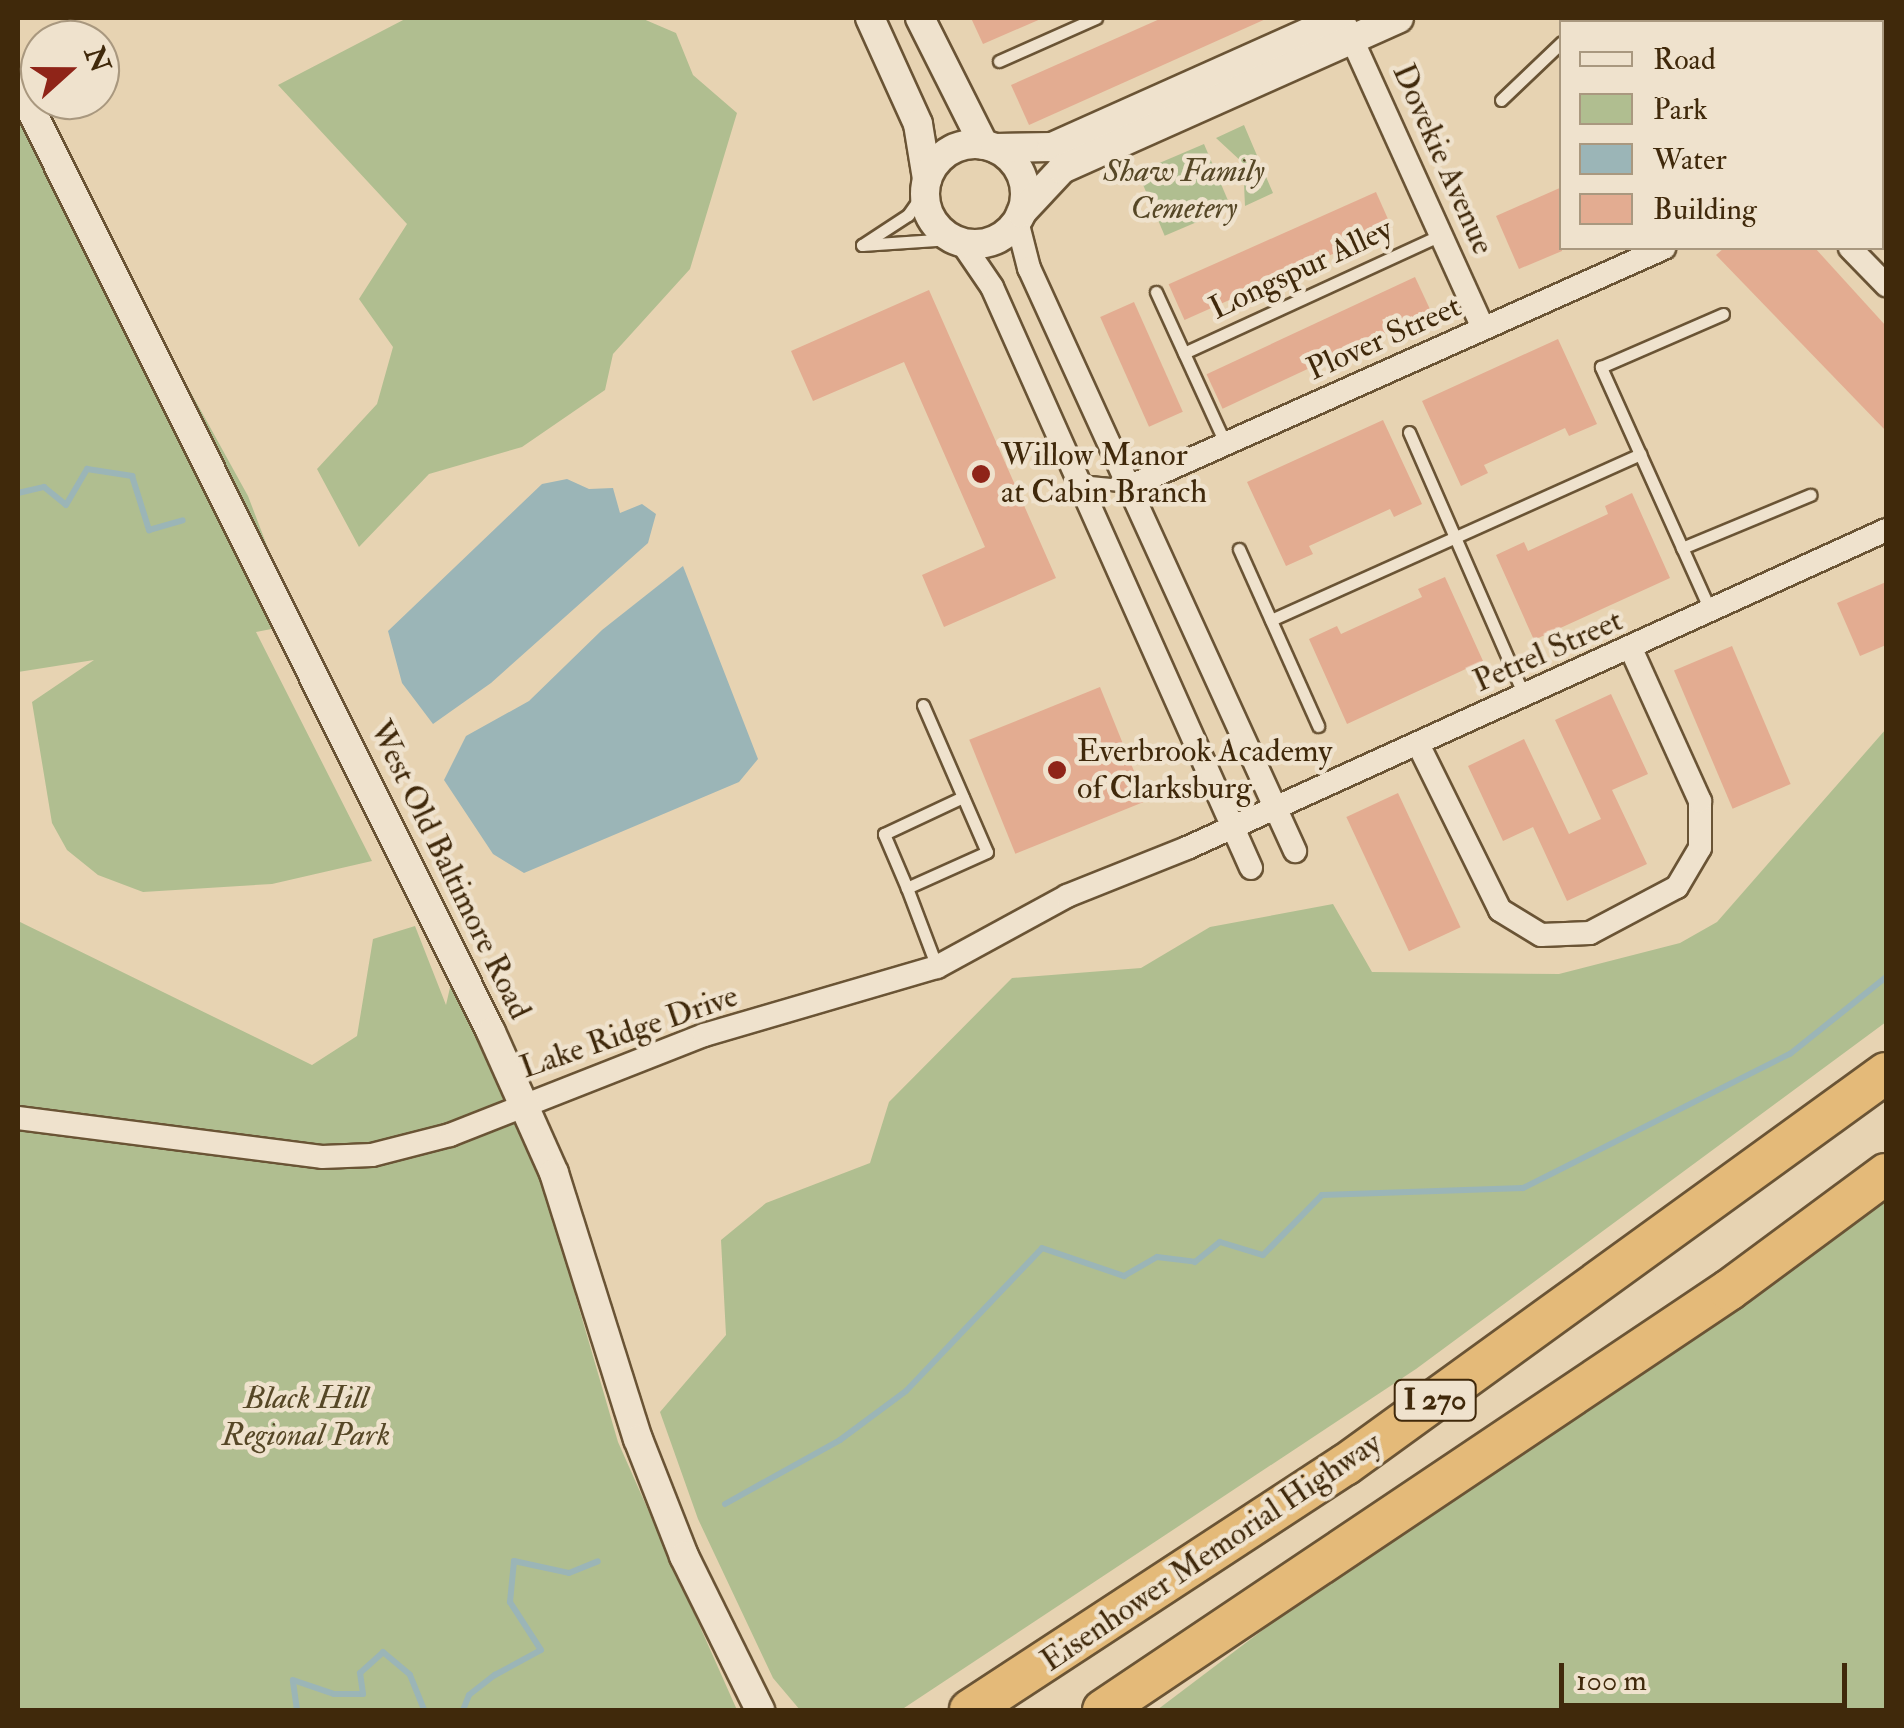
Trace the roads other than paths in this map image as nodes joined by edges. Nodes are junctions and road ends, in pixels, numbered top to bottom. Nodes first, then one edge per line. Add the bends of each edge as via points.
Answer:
1 (870, 18) edge
2 (920, 18) edge
3 (1096, 18) edge
4 (1398, 18) edge
5 (1345, 25) edge
6 (1559, 45) edge
7 (999, 61) dead end
8 (18, 84) edge
9 (1501, 100) dead end
10 (989, 146) junction
11 (926, 185) junction
12 (1019, 217) junction
13 (1441, 235) junction
14 (957, 241) junction
15 (1659, 250) edge
16 (1852, 250) edge
17 (1886, 285) edge
18 (1156, 292) dead end
19 (1723, 314) dead end
20 (1483, 328) junction
21 (1184, 353) junction
22 (1410, 432) dead end
23 (1226, 446) junction
24 (1640, 454) junction
25 (1080, 481) junction
26 (1130, 486) junction
27 (1810, 495) dead end
28 (1886, 530) edge
29 (1455, 537) junction
30 (1682, 548) junction
31 (1239, 549) dead end
32 (1712, 613) junction
33 (1271, 620) junction
34 (1632, 649) junction
35 (1525, 697) junction
36 (923, 704) dead end
37 (1318, 726) dead end
38 (1418, 744) junction
39 (963, 796) junction
40 (1275, 808) junction
41 (1233, 827) junction
42 (1295, 851) dead end
43 (1251, 868) dead end
44 (907, 888) junction
45 (936, 968) junction
46 (1886, 1073) edge
47 (522, 1103) junction
48 (18, 1118) edge
49 (1886, 1174) edge
50 (760, 1710) edge
51 (970, 1710) edge
52 (1104, 1710) edge

1 - 11 street via 918,124
2 - 10 street
3 - 7 lane
4 - 5 street
5 - 10 street via 1052,146
5 - 12 street via 1062,169
5 - 13 street, Dovekie Avenue
6 - 9 lane
8 - 47 street, West Old Baltimore Road via 217,494 363,770
10 - 11 street via 955,148
10 - 12 street via 1018,168
11 - 14 street via 931,219
11 - 14 lane via 908,215 862,246
12 - 14 street via 993,241
12 - 26 street via 1029,268
13 - 20 street, Dovekie Avenue
13 - 21 lane, Longspur Alley
14 - 25 street via 980,262
15 - 20 street, Plover Street
16 - 17 street
18 - 21 lane, Longspur Alley
19 - 24 lane via 1601,367
20 - 23 street, Plover Street
21 - 23 lane, Longspur Alley
22 - 29 lane
23 - 26 street, Plover Street
24 - 29 lane
24 - 30 lane
25 - 26 lane
25 - 41 street
26 - 40 street
27 - 30 lane
28 - 32 street, Petrel Street
29 - 33 lane
29 - 35 lane
30 - 32 lane
31 - 33 lane
32 - 34 street, Petrel Street
33 - 37 lane
34 - 35 street, Petrel Street
34 - 38 street via 1700,801 1700,848 1677,887 1590,933 1541,935 1500,910
35 - 38 street, Petrel Street
36 - 39 lane
38 - 40 street, Petrel Street
39 - 44 lane via 884,834
39 - 44 lane via 987,852
40 - 41 street, Petrel Street
40 - 42 street
41 - 43 street
41 - 45 street, Lake Ridge Drive via 1067,896
44 - 45 lane
45 - 47 street, Lake Ridge Drive via 704,1034
46 - 51 highway, Eisenhower Memorial Highway / I 270 via 1346,1465
47 - 48 street, Lake Ridge Drive via 410,1146 322,1157
47 - 50 street, West Old Baltimore Road via 574,1231 638,1439 684,1556
49 - 52 highway, I 270 via 1729,1290

